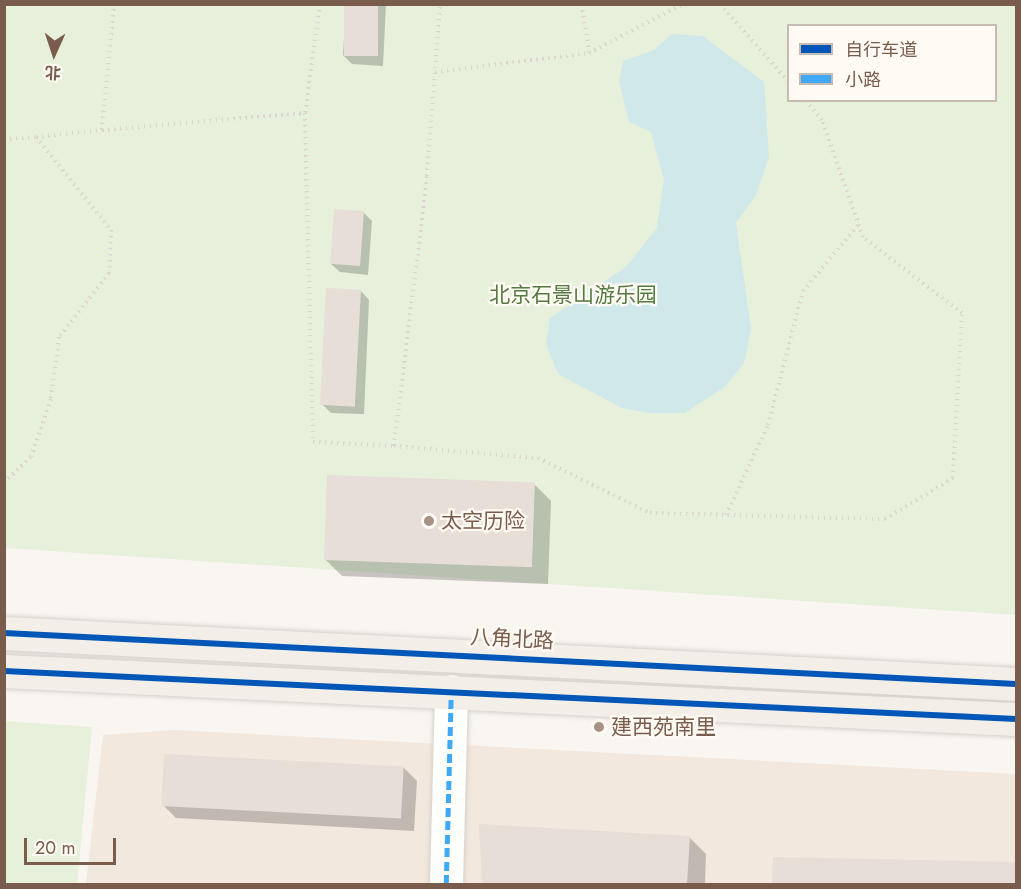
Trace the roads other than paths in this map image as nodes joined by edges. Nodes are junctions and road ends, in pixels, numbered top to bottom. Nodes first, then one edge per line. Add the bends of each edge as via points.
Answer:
1 (4, 633) edge
2 (4, 671) edge
3 (1017, 684) edge
4 (451, 691) junction
5 (1017, 719) edge
6 (446, 885) edge

1 - 3 main road, 八角北路
2 - 4 main road
4 - 5 main road
4 - 6 street

